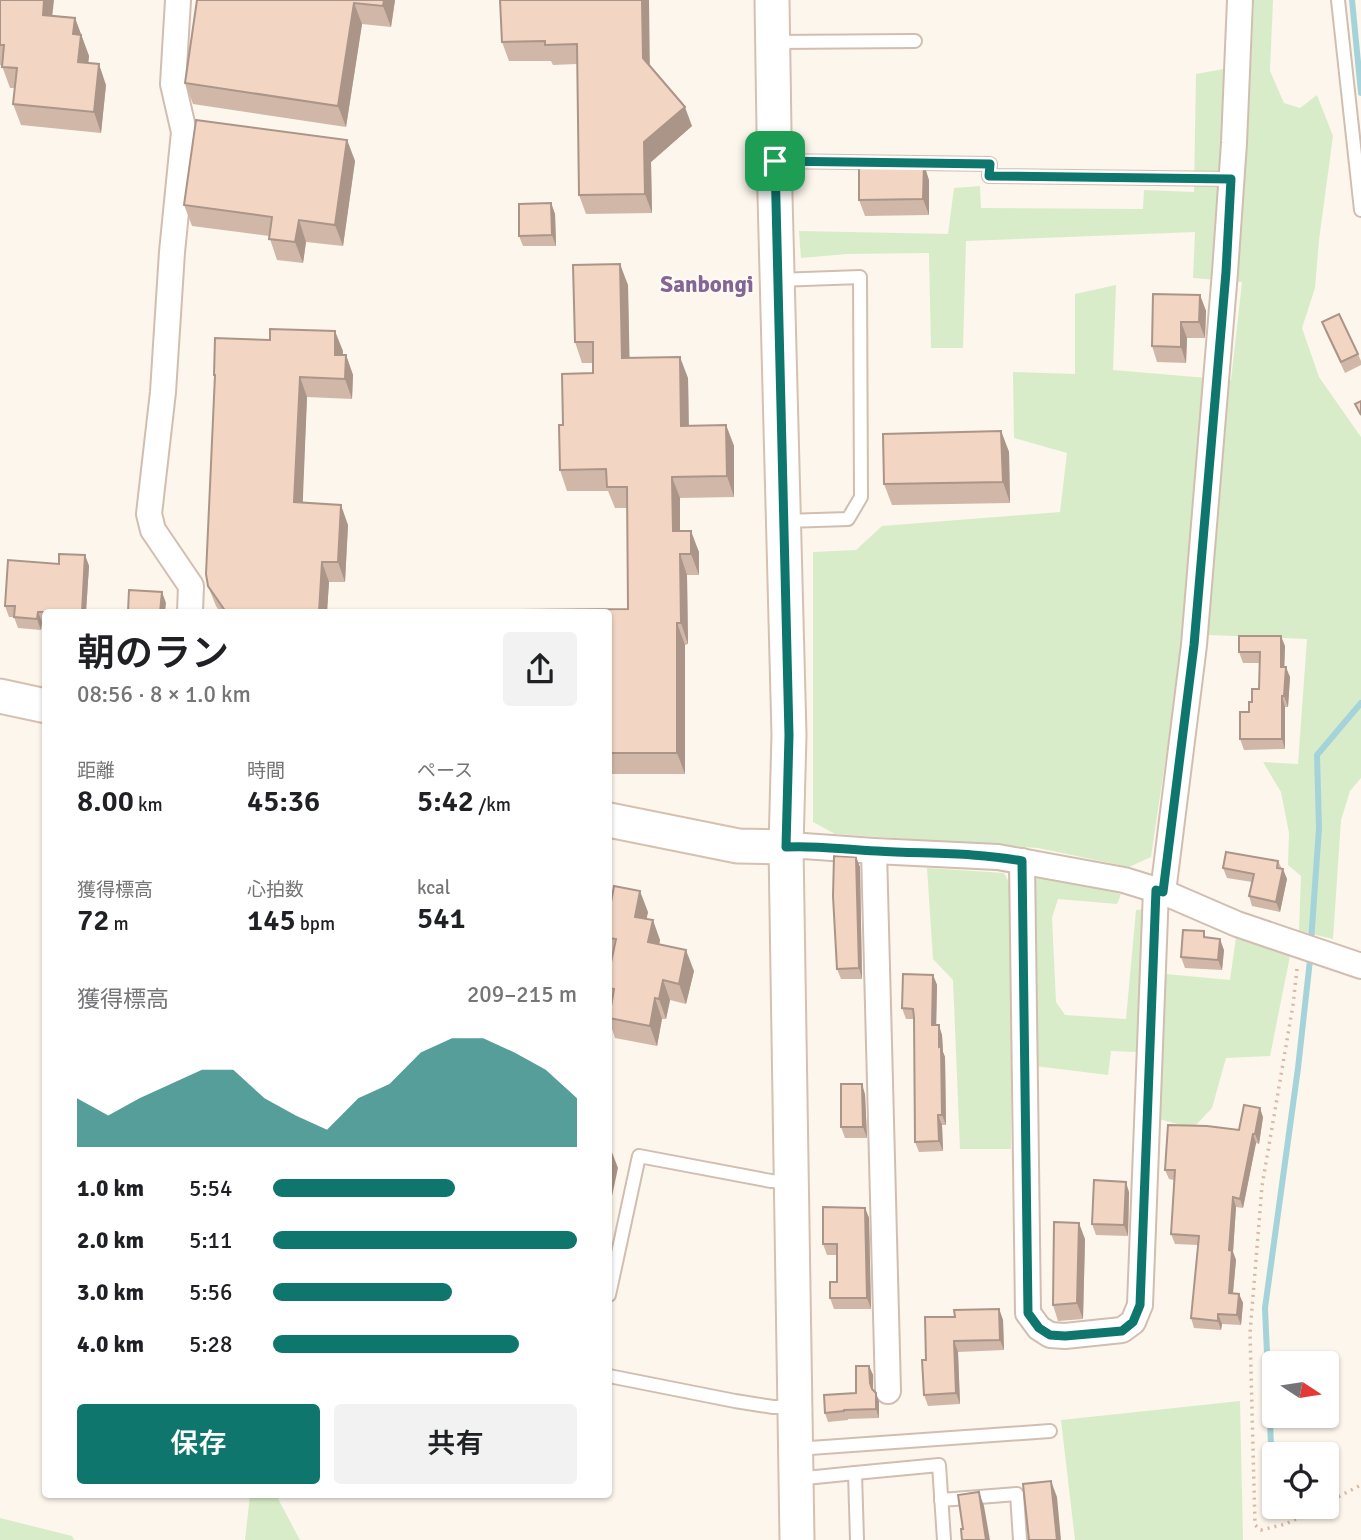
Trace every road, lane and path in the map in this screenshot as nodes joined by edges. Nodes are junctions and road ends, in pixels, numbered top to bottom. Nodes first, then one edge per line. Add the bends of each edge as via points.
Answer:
1 (178, 0) edge
2 (772, 0) edge
3 (1240, 0) edge
4 (1338, 0) edge
5 (915, 41) dead end
6 (773, 42) junction
7 (775, 161) junction
8 (1231, 179) junction
9 (1361, 210) edge
10 (777, 280) junction
11 (782, 521) junction
12 (190, 609) edge
13 (0, 696) edge
14 (42, 705) edge
15 (612, 821) edge
16 (786, 847) junction
17 (874, 851) junction
18 (1022, 861) junction
19 (1160, 891) junction
20 (1299, 946) junction
21 (1361, 966) edge
22 (791, 1182) junction
23 (612, 1281) edge
24 (612, 1377) edge
25 (888, 1391) dead end
26 (795, 1407) junction
27 (1050, 1431) dead end
28 (795, 1464) junction
29 (855, 1473) junction
30 (1361, 1485) edge
31 (1339, 1496) edge
32 (941, 1500) junction
33 (1296, 1519) edge
34 (797, 1540) edge
35 (857, 1540) edge
36 (944, 1540) edge
37 (1020, 1540) edge

1 - 12 street via 173,84 184,132 149,514 153,530 191,586
2 - 6 street
3 - 8 street
4 - 9 lane
5 - 6 lane
6 - 7 street
7 - 8 lane via 990,164 989,176
7 - 10 street
8 - 19 street via 1194,645
10 - 11 street
10 - 11 lane via 860,277 861,498 848,519
11 - 16 street via 789,735
13 - 14 street
15 - 16 street via 738,846
16 - 17 street
16 - 22 street
17 - 18 street
17 - 25 street
18 - 19 street
18 - 19 street via 1028,1313 1050,1335 1122,1331 1133,1322 1140,1305
19 - 20 street
20 - 21 street
20 - 33 path via 1262,1186 1250,1334 1255,1525 1261,1530
22 - 23 lane via 639,1156
22 - 26 street
24 - 26 lane
26 - 28 street
27 - 28 lane
28 - 29 lane
28 - 34 street
29 - 32 lane via 939,1465
29 - 35 lane
30 - 31 path
32 - 36 lane
32 - 37 lane via 1017,1494

